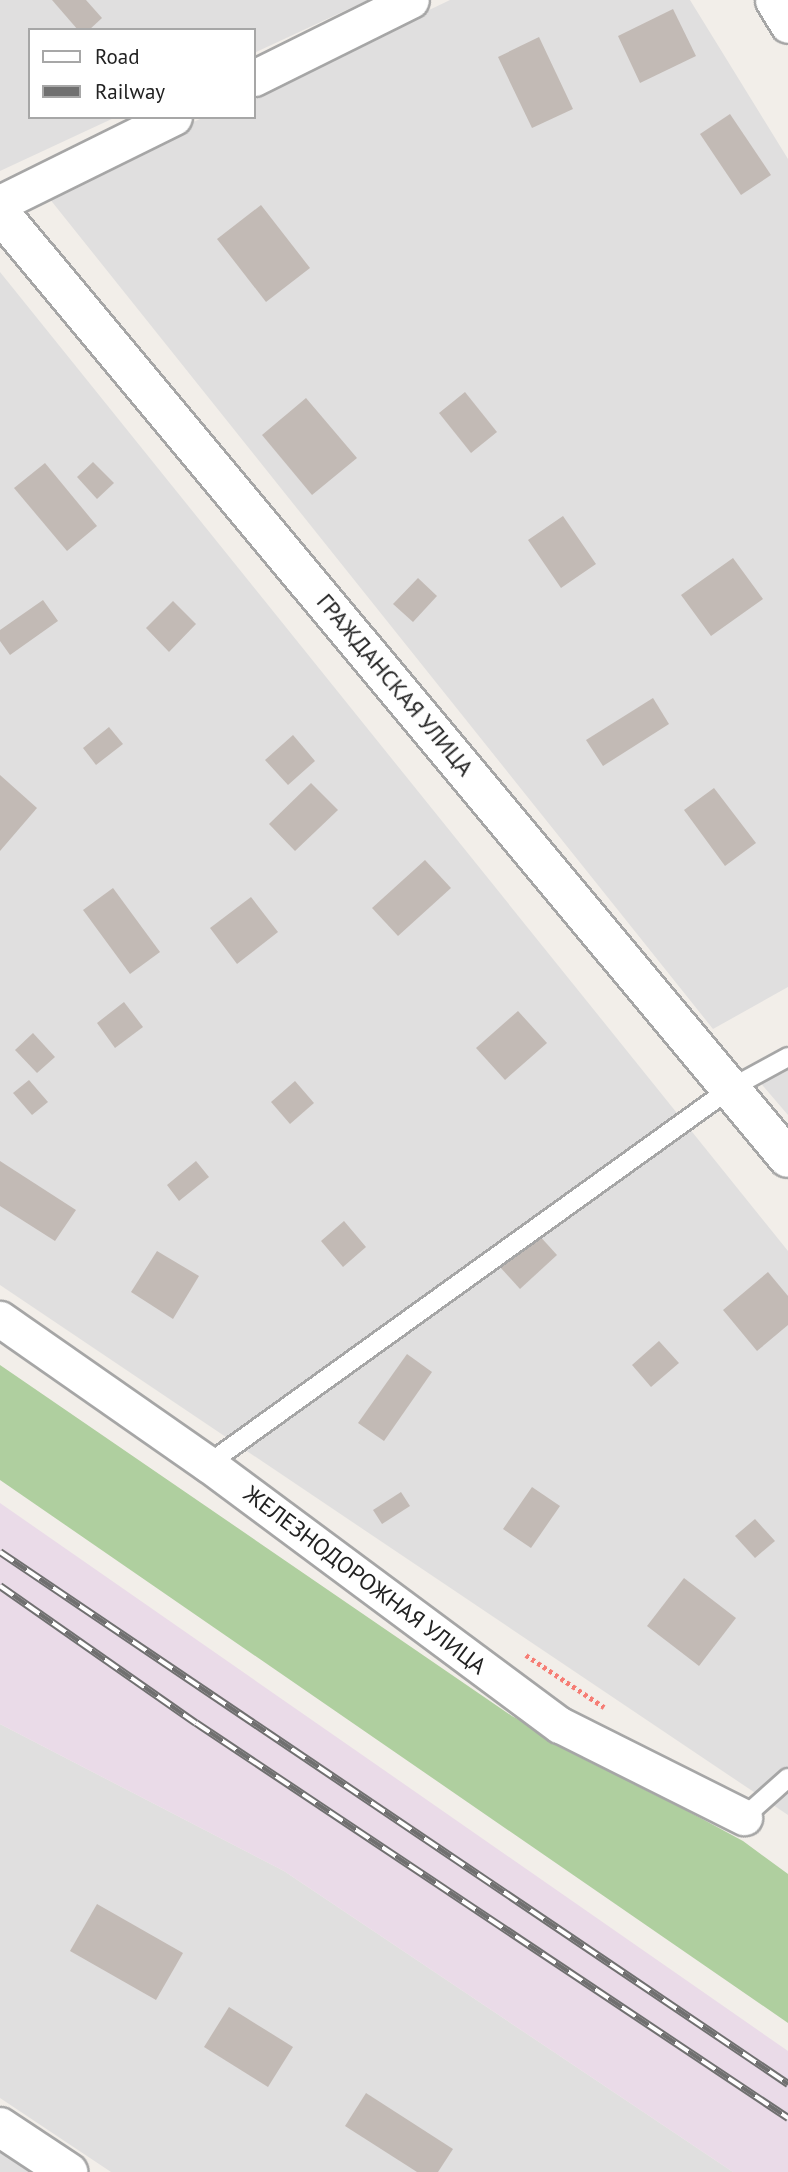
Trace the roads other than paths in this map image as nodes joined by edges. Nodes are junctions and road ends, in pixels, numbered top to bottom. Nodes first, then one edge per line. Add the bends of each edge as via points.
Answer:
1 (411, 0) edge
2 (774, 0) edge
3 (788, 25) edge
4 (256, 77) edge
5 (170, 119) edge
6 (0, 203) edge
7 (0, 213) edge
8 (788, 1057) edge
9 (731, 1088) junction
10 (788, 1158) edge
11 (0, 1320) edge
12 (208, 1464) junction
13 (788, 1778) edge
14 (744, 1817) joint
15 (0, 2127) edge
16 (68, 2172) edge

1 - 4 street
2 - 3 street
5 - 6 street
7 - 9 street, ГРАЖДАНСКАЯ УЛИЦА
8 - 9 lane
9 - 10 street, ГРАЖДАНСКАЯ УЛИЦА
9 - 12 lane
11 - 12 street, ЖЕЛЕЗНОДОРОЖНАЯ УЛИЦА
12 - 14 street, ЖЕЛЕЗНОДОРОЖНАЯ УЛИЦА via 560,1725
13 - 14 lane
15 - 16 street

